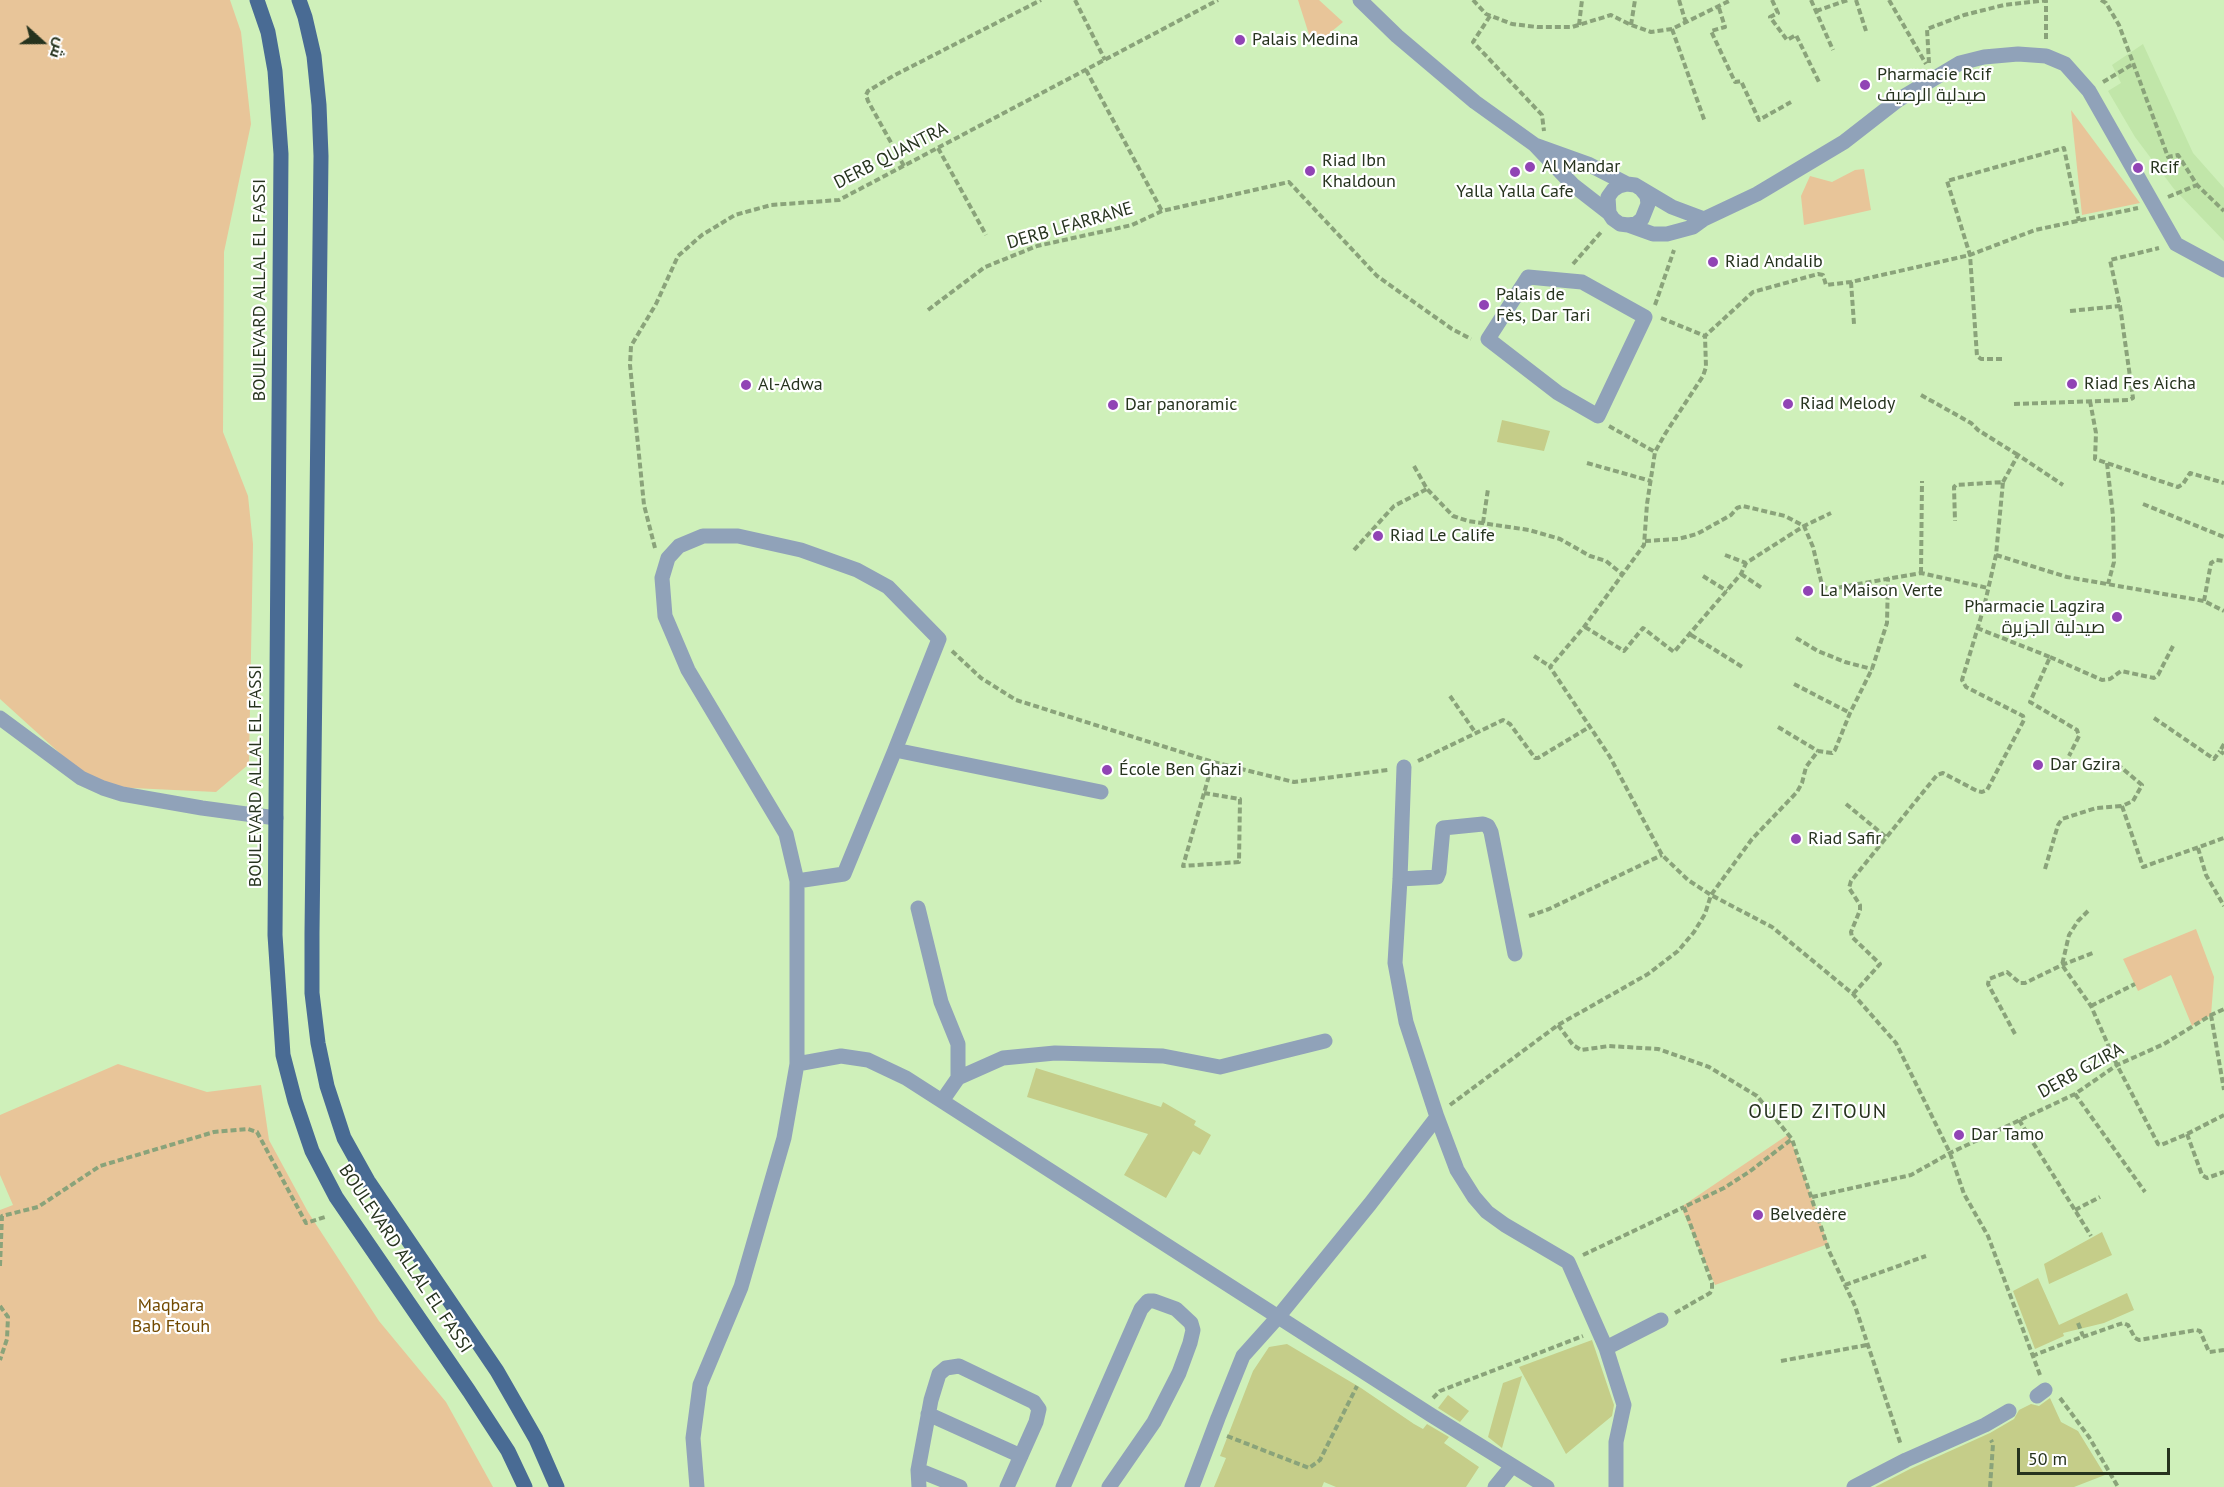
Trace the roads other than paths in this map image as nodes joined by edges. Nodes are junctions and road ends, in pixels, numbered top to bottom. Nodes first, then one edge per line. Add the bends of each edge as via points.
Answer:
1 (257, 0) edge
2 (299, 0) edge
3 (1360, 0) edge
4 (1535, 145) junction
5 (1635, 187) junction
6 (1609, 213) junction
7 (1704, 219) junction
8 (1628, 225) junction
9 (2224, 270) edge
10 (1630, 347) joint
11 (0, 718) edge
12 (895, 750) junction
13 (1404, 767) road end
14 (1101, 792) dead end
15 (276, 818) junction
16 (1401, 879) junction
17 (797, 881) junction
18 (918, 908) dead end
19 (1515, 954) dead end
20 (1325, 1041) dead end
21 (797, 1064) junction
22 (958, 1078) junction
23 (942, 1101) junction
24 (1437, 1117) junction
25 (1278, 1317) junction
26 (1661, 1320) road end
27 (1606, 1348) junction
28 (2009, 1410) dead end
29 (928, 1414) junction
30 (1021, 1456) junction
31 (1512, 1466) junction
32 (918, 1470) junction
33 (525, 1487) edge
34 (557, 1487) edge
35 (697, 1487) edge
36 (919, 1487) edge
37 (960, 1487) edge
38 (1007, 1487) edge
39 (1063, 1487) edge
40 (1109, 1487) edge
41 (1192, 1487) edge
42 (1495, 1487) edge
43 (1547, 1487) edge
44 (1616, 1487) edge
45 (1854, 1487) edge

1 - 15 main road, BOULEVARD ALLAL EL FASSI via 275,70 281,154
2 - 34 main road, BOULEVARD ALLAL EL FASSI via 314,56 321,156 312,969 318,1043 344,1137 374,1190 497,1371 536,1439
3 - 4 street via 1475,102
4 - 5 street via 1588,164
4 - 6 street via 1573,185
5 - 6 street via 1619,186 1608,197
5 - 7 street
5 - 8 street via 1647,196 1647,212
6 - 8 street via 1620,224
7 - 8 street via 1667,234
7 - 9 street via 1757,194 1844,142 1899,100 1960,63 2018,54 2046,56 2065,64 2089,91 2176,244
10 - 10 street via 1598,416 1558,393 1488,339 1528,277 1582,282 1645,317
11 - 15 street via 81,777 103,788
12 - 14 street
12 - 17 street via 844,874
12 - 17 street via 939,639 888,587 857,570 801,550 738,536 703,536 679,546 668,558 662,578 665,616 688,670 786,834
13 - 16 street
15 - 33 main road, BOULEVARD ALLAL EL FASSI via 275,935 282,1055 312,1151 336,1197 508,1451
16 - 19 street via 1437,877 1443,828 1488,826
16 - 24 street via 1395,963 1406,1022
17 - 21 street
18 - 22 street via 941,1002 958,1044
20 - 22 street via 1220,1067 1163,1056 1055,1053 1003,1058
21 - 23 street via 841,1056 868,1060
21 - 35 street via 784,1138 741,1287 700,1386 693,1438
22 - 23 street
23 - 25 street
24 - 25 street
24 - 27 street via 1457,1170 1487,1212 1568,1262
25 - 31 street
25 - 41 street via 1243,1356
26 - 27 street
27 - 44 street via 1624,1405 1616,1442
28 - 45 street
29 - 30 street
29 - 30 street via 939,1374 959,1366 1034,1402 1039,1409
29 - 32 street
30 - 38 street
31 - 42 street
31 - 43 street
32 - 36 street
32 - 37 street
39 - 40 street via 1142,1309 1148,1301 1154,1301 1176,1310 1191,1323 1190,1343 1154,1422

